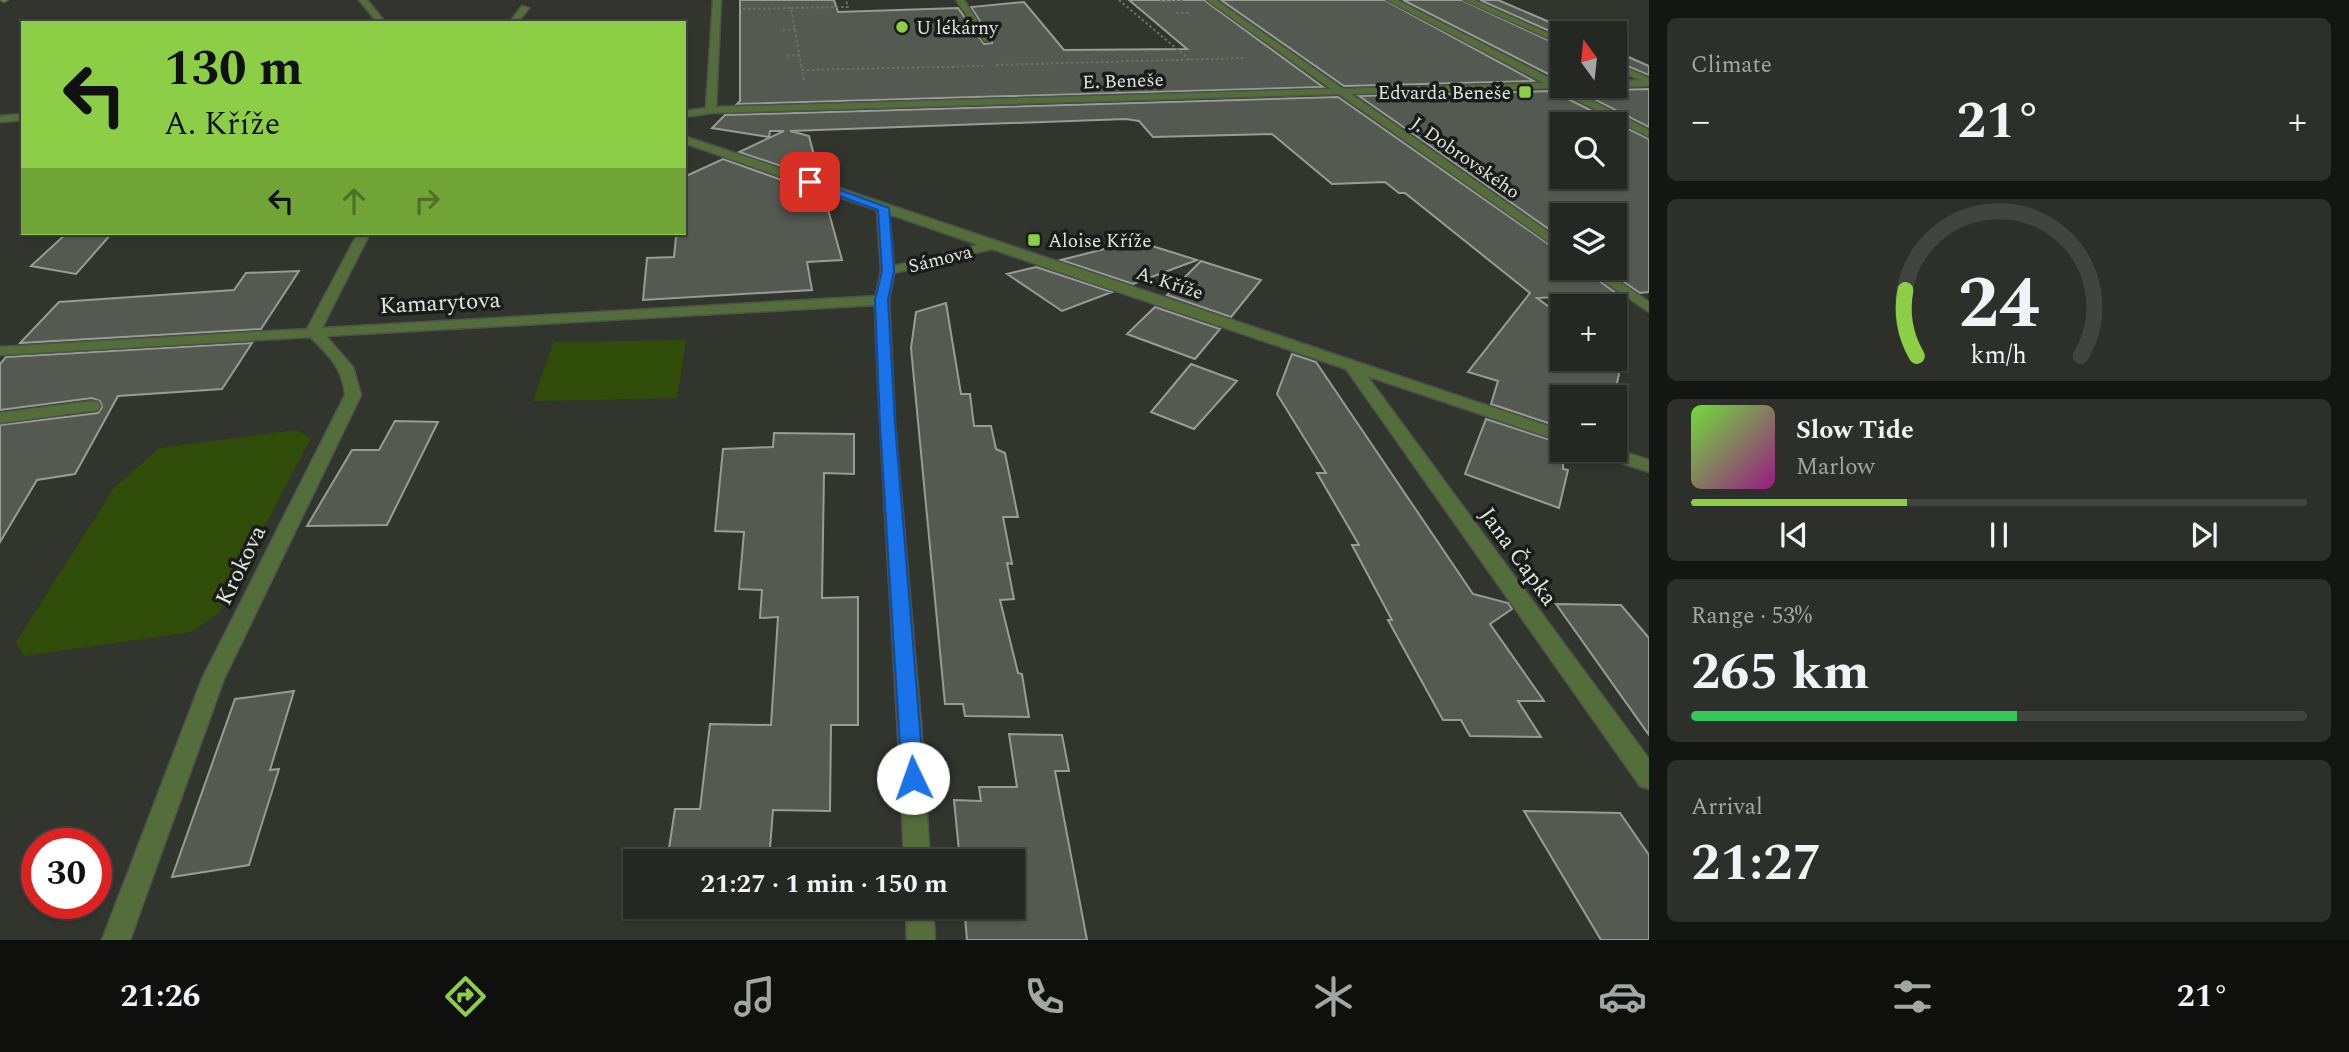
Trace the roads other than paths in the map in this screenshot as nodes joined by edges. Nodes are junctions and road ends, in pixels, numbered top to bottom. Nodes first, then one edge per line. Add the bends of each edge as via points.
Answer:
1 (363, 0) edge
2 (718, 0) edge
3 (960, 0) edge
4 (1211, 0) edge
5 (1391, 0) edge
6 (1468, 0) edge
7 (525, 8) dead end
8 (380, 21) edge
9 (515, 21) edge
10 (1550, 37) edge
11 (987, 39) dead end
12 (1628, 72) edge
13 (1550, 80) edge
14 (1649, 82) edge
15 (1628, 83) edge
16 (1550, 85) edge
17 (1338, 90) junction
18 (1583, 98) edge
19 (711, 110) junction
20 (686, 114) edge
21 (21, 117) edge
22 (0, 119) edge
23 (1649, 134) edge
24 (686, 140) edge
25 (883, 208) junction
26 (363, 235) edge
27 (1550, 239) edge
28 (991, 245) junction
29 (888, 271) junction
30 (1608, 280) edge
31 (882, 300) junction
32 (1649, 308) edge
33 (313, 332) junction
34 (0, 351) edge
35 (1349, 363) junction
36 (92, 405) dead end
37 (0, 418) edge
38 (1550, 433) edge
39 (1627, 459) edge
40 (1649, 466) edge
41 (1649, 778) edge
42 (916, 849) edge
43 (920, 919) edge
44 (116, 940) edge
45 (921, 940) edge

1 - 8 street
2 - 19 street
3 - 11 street
4 - 17 street, J. Dobrovského
5 - 13 street
6 - 10 street
7 - 9 street
12 - 14 street
14 - 15 street
16 - 17 street, E. Beneše
17 - 19 street, E. Beneše
17 - 27 street, J. Dobrovského
18 - 23 street
19 - 20 street, E. Beneše
21 - 22 street
24 - 25 street, A. Kříže
25 - 28 street, A. Kříže
25 - 29 street, Sámova
26 - 33 street
28 - 29 street, Sámova
28 - 35 street, A. Kříže
29 - 31 street, Sámova
30 - 32 street
31 - 33 street, Kamarytova
31 - 42 street, Sámova
33 - 34 street, Kamarytova
33 - 44 street, Krokova via 345,364 353,395 214,679
35 - 38 street, A. Kříže
35 - 41 street, Jana Čapka
36 - 37 street
39 - 40 street
43 - 45 street

